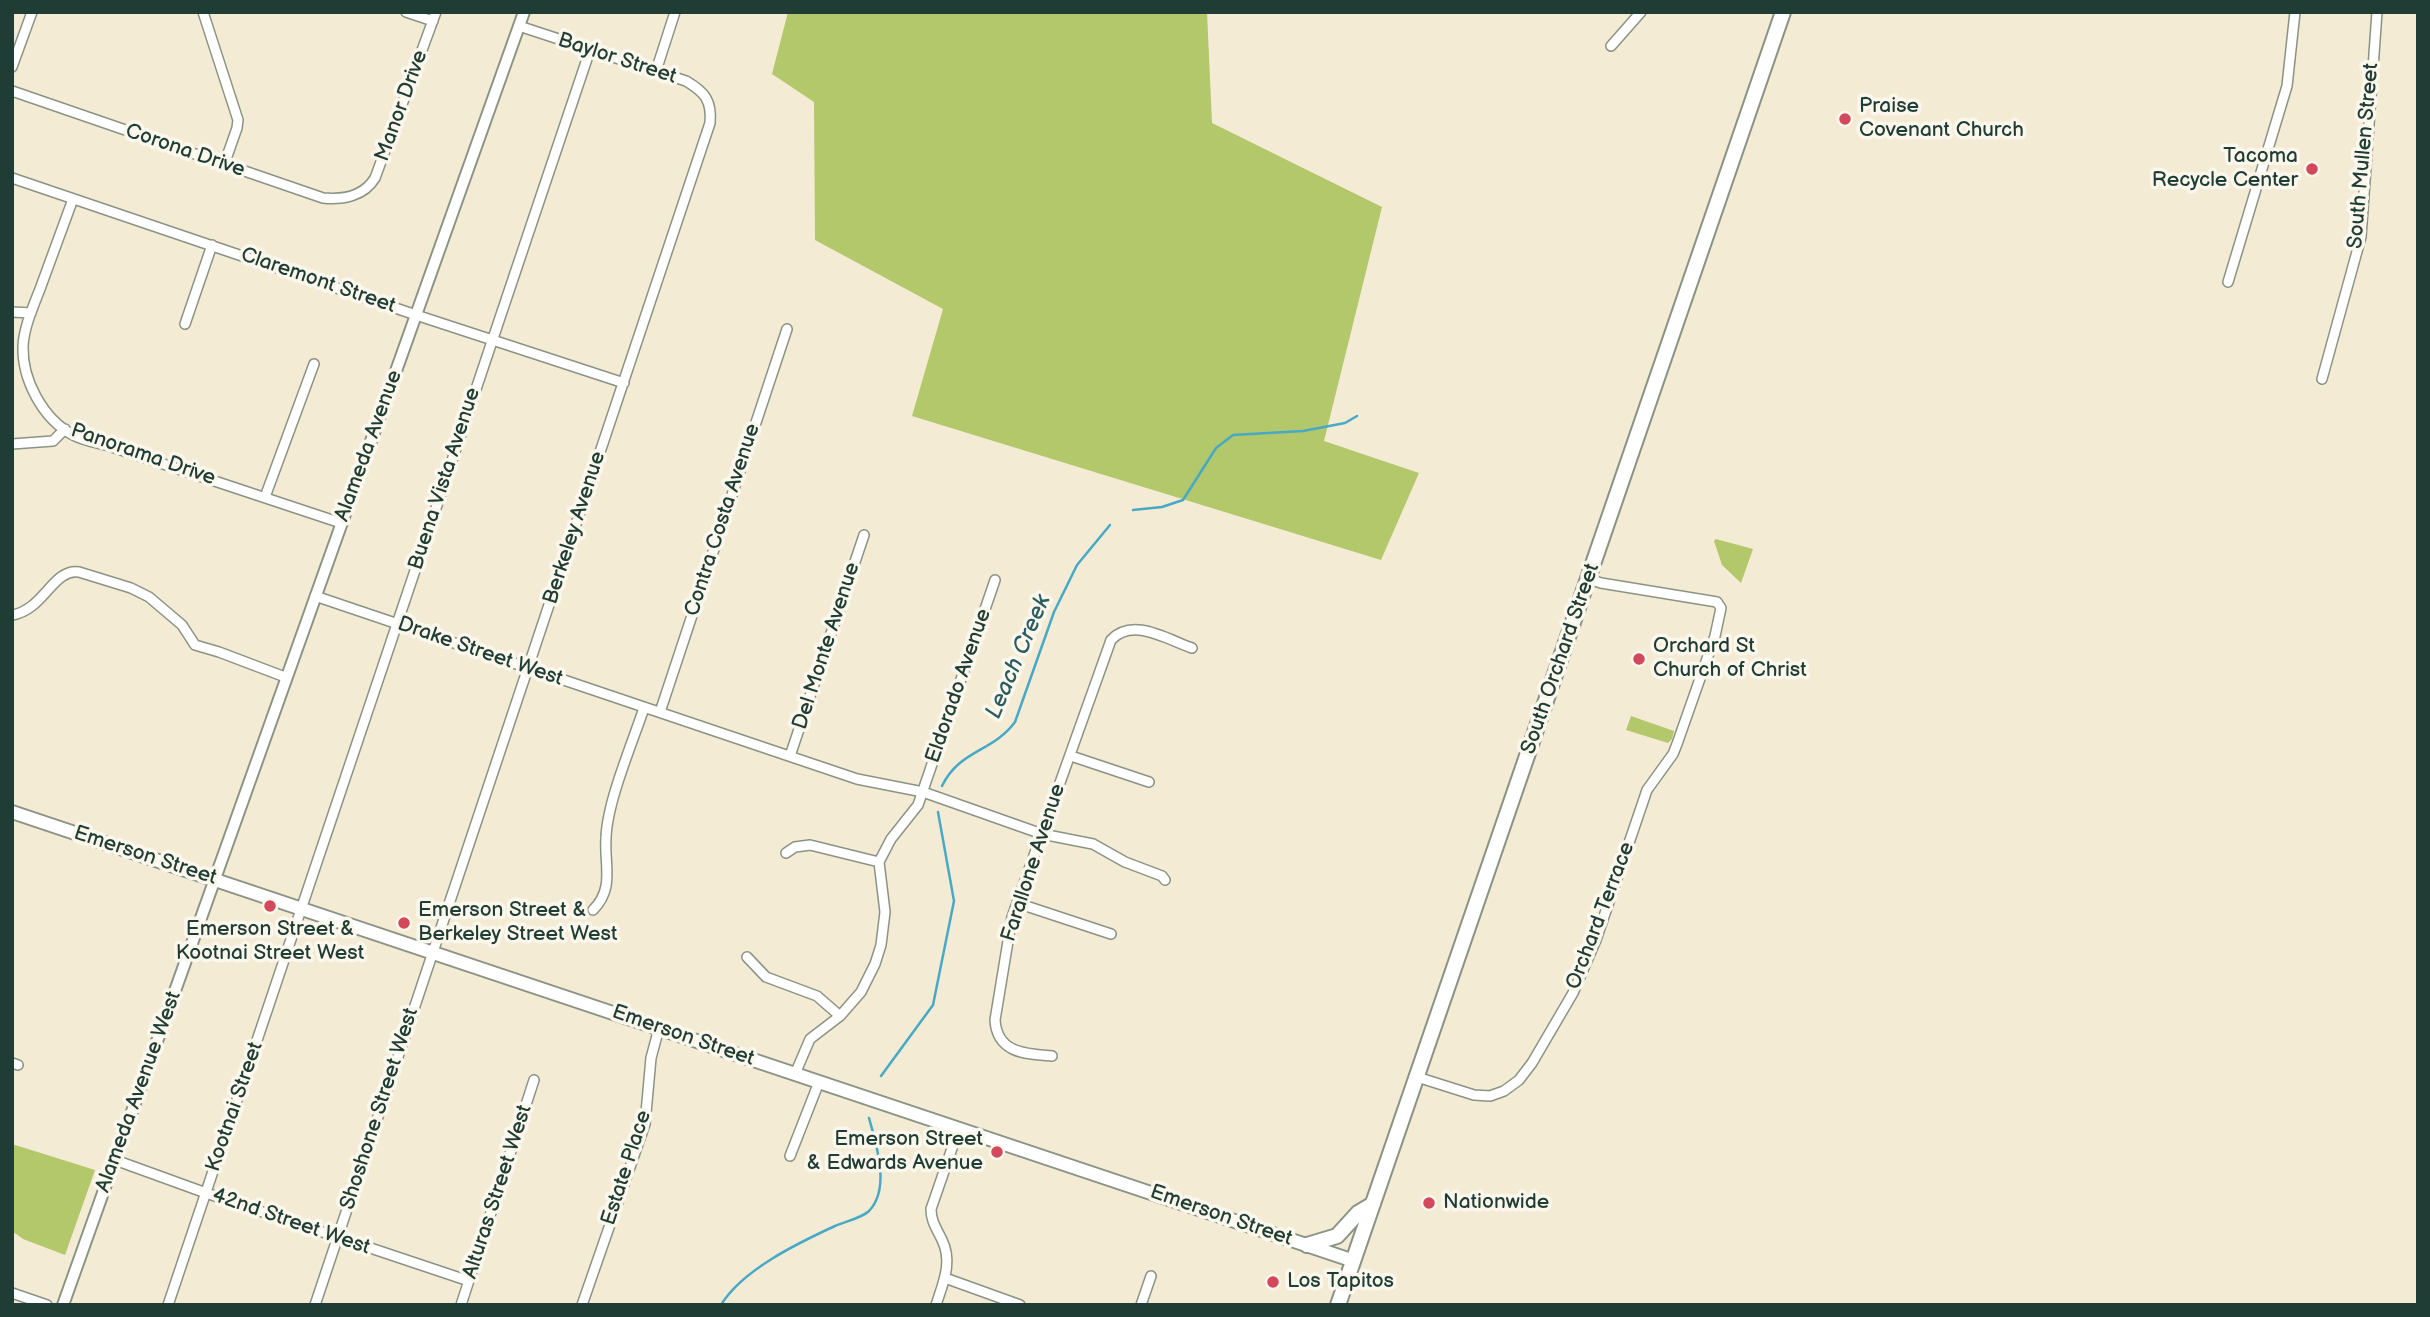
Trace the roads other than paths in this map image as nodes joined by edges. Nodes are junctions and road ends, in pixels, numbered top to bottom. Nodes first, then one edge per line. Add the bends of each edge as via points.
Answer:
1 (32, 12) edge
2 (203, 12) edge
3 (406, 12) edge
4 (524, 12) edge
5 (675, 12) edge
6 (1641, 12) edge
7 (1783, 12) edge
8 (2295, 12) edge
9 (2377, 12) edge
10 (434, 17) edge
11 (519, 26) junction
12 (1611, 46) dead end
13 (590, 50) junction
14 (12, 67) edge
15 (656, 71) junction
16 (12, 91) edge
17 (710, 102) joint
18 (224, 165) junction
19 (12, 178) edge
20 (359, 192) joint
21 (73, 199) junction
22 (212, 245) junction
23 (2228, 282) dead end
24 (12, 313) edge
25 (32, 313) junction
26 (416, 315) junction
27 (185, 324) dead end
28 (787, 328) dead end
29 (491, 339) junction
30 (314, 364) dead end
31 (2322, 379) dead end
32 (624, 383) junction
33 (65, 429) junction
34 (12, 444) edge
35 (265, 497) junction
36 (341, 523) junction
37 (864, 535) dead end
38 (995, 579) dead end
39 (1588, 579) junction
40 (315, 596) junction
41 (12, 615) edge
42 (397, 623) junction
43 (1192, 648) dead end
44 (528, 668) junction
45 (285, 677) junction
46 (644, 708) junction
47 (660, 712) junction
48 (790, 756) junction
49 (1070, 756) junction
50 (1149, 782) dead end
51 (923, 792) junction
52 (12, 812) edge
53 (1042, 834) junction
54 (786, 853) dead end
55 (879, 862) junction
56 (214, 879) junction
57 (1165, 880) dead end
58 (1017, 903) junction
59 (302, 909) junction
60 (593, 910) dead end
61 (1111, 934) dead end
62 (431, 952) junction
63 (747, 957) dead end
64 (840, 1016) junction
65 (659, 1028) junction
66 (1052, 1056) dead end
67 (796, 1074) junction
68 (1416, 1077) junction
69 (534, 1080) dead end
70 (819, 1082) junction
71 (959, 1128) junction
72 (790, 1156) dead end
73 (115, 1160) junction
74 (206, 1194) junction
75 (1373, 1204) junction
76 (337, 1238) junction
77 (1307, 1245) junction
78 (1354, 1261) junction
79 (1151, 1276) dead end
80 (945, 1278) junction
81 (469, 1281) junction
82 (12, 1293) edge
83 (47, 1305) edge
84 (63, 1305) edge
85 (168, 1305) edge
86 (315, 1305) edge
87 (461, 1305) edge
88 (582, 1305) edge
89 (936, 1305) edge
90 (1020, 1305) edge
91 (1141, 1305) edge
92 (1338, 1305) edge

1 - 14 street
2 - 18 street via 237,120
3 - 10 street
4 - 11 street, Alameda Avenue
5 - 15 street
6 - 12 street
7 - 39 main road, South Orchard Street
8 - 23 street via 2287,86
9 - 31 street, South Mullen Street via 2361,237
10 - 20 street, Manor Drive via 380,167 369,187
11 - 13 street, Baylor Street
11 - 26 street, Alameda Avenue
13 - 15 street, Baylor Street
13 - 29 street, Buena Vista Avenue
15 - 17 street, Baylor Street via 692,85
16 - 18 street, Corona Drive
17 - 32 street, Berkeley Avenue via 710,123
18 - 20 street, Corona Drive via 323,198 342,199
19 - 21 street, Claremont Street
21 - 22 street, Claremont Street
21 - 25 street, Panorama Drive
22 - 26 street, Claremont Street
22 - 27 street
24 - 25 street
25 - 33 street, Panorama Drive via 23,344 26,374 38,400
26 - 29 street, Claremont Street
26 - 36 street, Alameda Avenue
28 - 47 street, Contra Costa Avenue
29 - 32 street, Claremont Street
29 - 42 street, Buena Vista Avenue
30 - 35 street
32 - 44 street, Berkeley Avenue
33 - 34 street via 53,441
33 - 35 street, Panorama Drive
35 - 36 street, Panorama Drive
36 - 40 street, Alameda Avenue
37 - 48 street, Del Monte Avenue
38 - 51 street, Eldorado Avenue
39 - 68 main road, South Orchard Street
39 - 68 street, Orchard Terrace via 1717,603 1721,613 1712,645 1673,754 1647,790 1596,940 1573,992 1532,1063 1519,1080 1490,1096
40 - 42 street, Drake Street West
40 - 45 street, Alameda Avenue
41 - 45 street via 32,607 71,570 149,597 182,625 195,645
42 - 44 street, Drake Street West
42 - 59 street, Buena Vista Avenue
43 - 49 street, Farallone Avenue via 1138,628 1116,634 1108,644
44 - 46 street, Drake Street West
44 - 62 street, Berkeley Avenue
45 - 56 street, Alameda Avenue
46 - 47 street, Drake Street West
46 - 60 street via 609,818 608,878 604,895
47 - 48 street
48 - 51 street via 857,779
49 - 50 street, Farallone Avenue
49 - 53 street, Farallone Avenue
51 - 53 street
51 - 55 street, Eldorado Avenue via 914,814 891,839
52 - 56 main road, Emerson Street
53 - 57 street via 1093,844
53 - 58 street, Farallone Avenue
54 - 55 street via 794,846 810,845
55 - 64 street via 885,912 881,945 860,992
56 - 59 main road, Emerson Street
56 - 73 street, Alameda Avenue West
58 - 61 street
58 - 66 street, Farallone Avenue via 1007,939 996,1030 1007,1046 1031,1055
59 - 62 main road, Emerson Street
59 - 74 street, Kootnai Street
62 - 65 main road, Emerson Street
62 - 76 street, Shoshone Street West
63 - 64 street via 766,977 817,996
64 - 67 street via 810,1039
65 - 67 main road, Emerson Street
65 - 88 street, Estate Place via 651,1058 645,1124
67 - 70 main road, Emerson Street
68 - 75 main road, South Orchard Street
69 - 81 street, Alturas Street West
70 - 71 main road, Emerson Street
70 - 72 street
71 - 77 main road, Emerson Street
71 - 80 street via 931,1209 946,1250
73 - 74 street, 42nd Street West
73 - 84 street, Alameda Avenue West
74 - 76 street, 42nd Street West
74 - 85 street, Kootnai Street
75 - 77 main road via 1337,1236
75 - 78 main road, South Orchard Street
76 - 81 street, 42nd Street West
76 - 86 street, Shoshone Street West
77 - 78 main road, Emerson Street
78 - 92 main road, South Orchard Street
79 - 91 street
80 - 89 street
80 - 90 street
81 - 87 street, Alturas Street West
82 - 83 street

